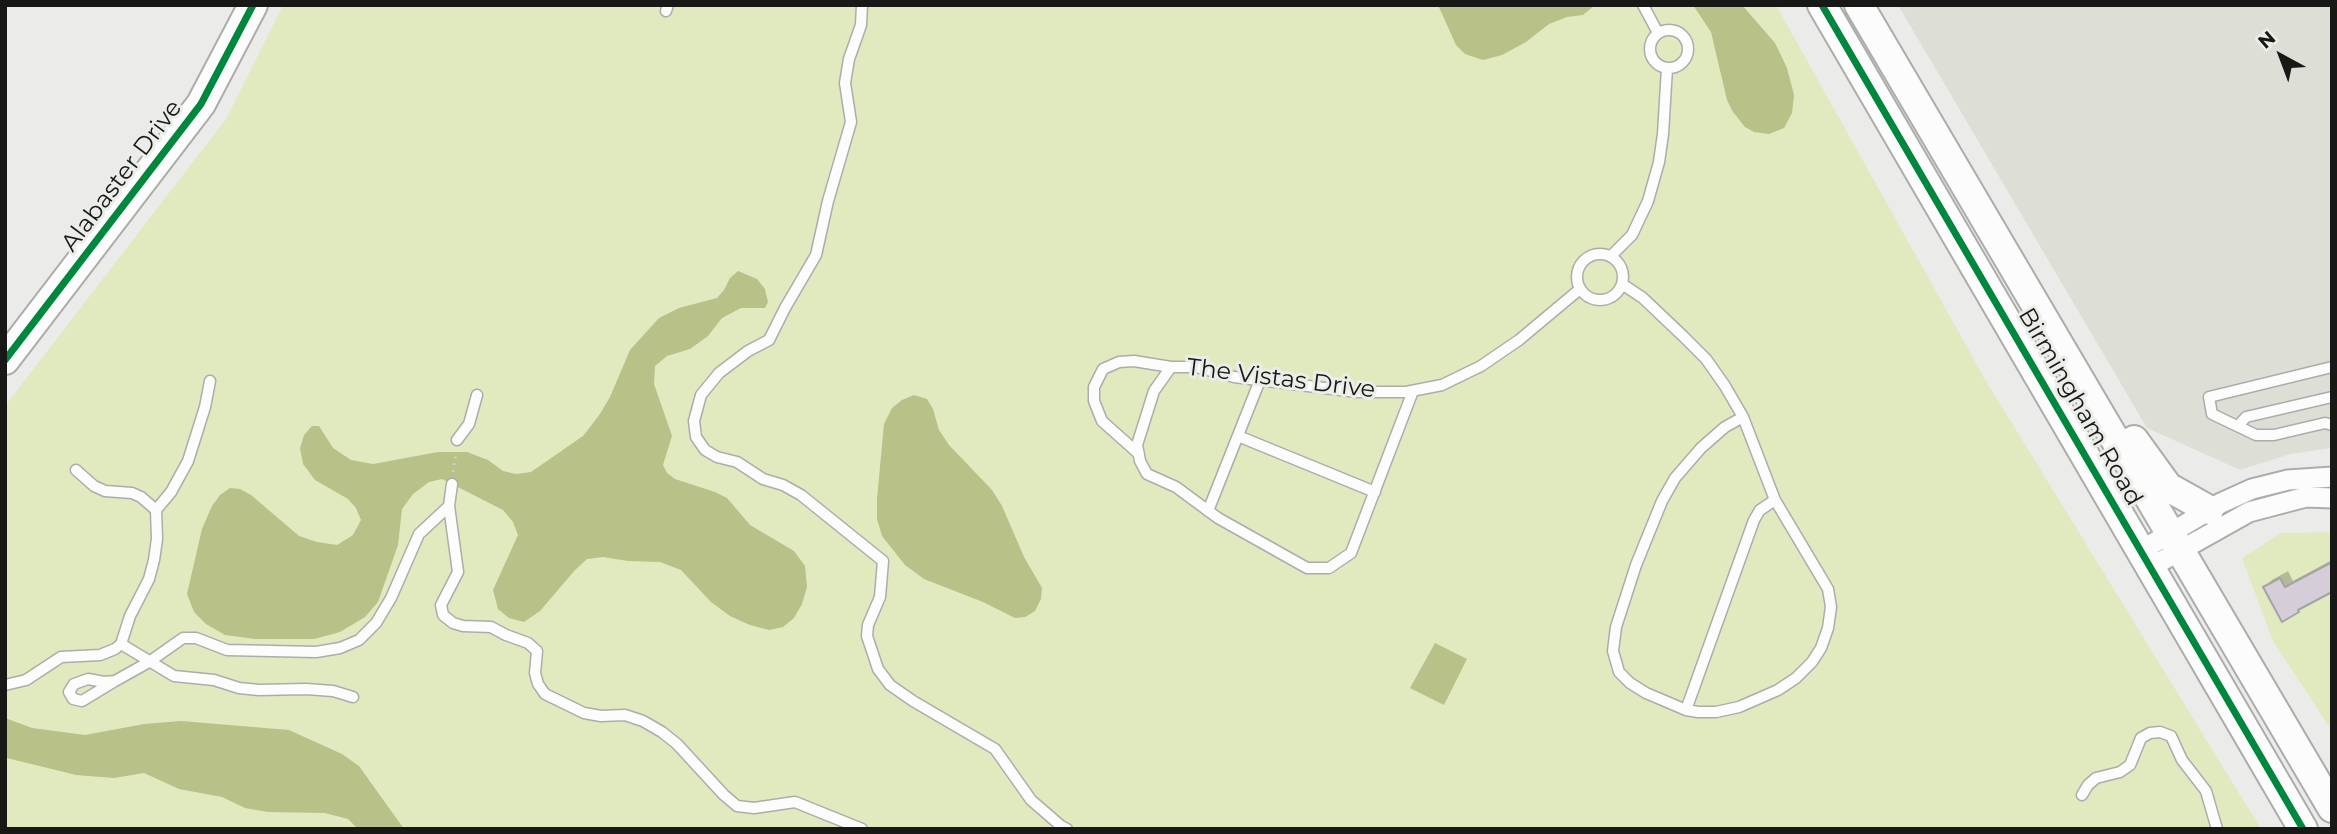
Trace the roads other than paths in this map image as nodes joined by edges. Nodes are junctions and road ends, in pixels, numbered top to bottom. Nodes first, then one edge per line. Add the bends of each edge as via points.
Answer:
1 (253, 5) edge
2 (862, 5) edge
3 (1643, 5) edge
4 (1822, 5) edge
5 (1859, 5) edge
6 (1658, 33) junction
7 (1667, 68) junction
8 (1611, 256) junction
9 (1622, 284) junction
10 (1580, 289) junction
11 (5, 360) edge
12 (1171, 367) junction
13 (2332, 367) edge
14 (2072, 368) junction
15 (1259, 380) junction
16 (210, 381) dead end
17 (1413, 391) junction
18 (477, 395) dead end
19 (2332, 397) edge
20 (1744, 417) junction
21 (2332, 425) edge
22 (2238, 426) junction
23 (1238, 436) junction
24 (457, 440) road end
25 (1139, 454) junction
26 (76, 470) dead end
27 (2332, 477) edge
28 (452, 484) road end
29 (1375, 492) junction
30 (2332, 498) edge
31 (1775, 500) junction
32 (449, 506) junction
33 (156, 510) junction
34 (2208, 510) junction
35 (1208, 511) junction
36 (2174, 542) junction
37 (2146, 559) junction
38 (121, 644) junction
39 (149, 662) junction
40 (115, 681) dead end
41 (5, 685) edge
42 (353, 696) dead end
43 (1686, 710) junction
44 (2082, 795) dead end
45 (2332, 808) edge
46 (862, 829) edge
47 (1067, 829) edge
48 (2217, 829) edge
49 (2303, 829) edge

1 - 11 street, Alabaster Drive via 201,104
2 - 47 lane via 845,83 851,122 816,255 769,340 719,373 701,395 694,421 696,437 705,450 801,495 883,561 880,597 867,636 878,669 890,685 913,701 995,749 1031,800
3 - 6 lane
4 - 37 street, Birmingham Road
5 - 14 street, Birmingham Road
6 - 7 lane via 1650,44 1652,57
6 - 7 lane via 1671,30 1683,35 1688,47 1685,60
7 - 8 lane via 1663,134 1648,201 1632,235
8 - 9 lane via 1621,268
8 - 10 lane via 1596,254 1583,261 1577,274
9 - 10 lane via 1613,296 1599,300
9 - 20 lane via 1643,298 1706,359
10 - 17 lane, The Vistas Drive via 1481,366 1442,385
12 - 15 lane, The Vistas Drive via 1196,367
12 - 25 lane, The Vistas Drive via 1154,391 1137,445
12 - 25 lane via 1119,362 1103,369 1094,387 1102,421
13 - 22 lane via 2209,397 2212,414
14 - 34 street via 2105,392 2161,479
14 - 36 street, Birmingham Road
15 - 17 lane, The Vistas Drive via 1357,392
15 - 23 lane
16 - 33 lane via 188,461
17 - 29 lane, The Vistas Drive
18 - 24 lane via 469,424
19 - 22 lane via 2246,417
20 - 31 lane
20 - 43 lane via 1701,448 1675,478 1636,565 1616,627 1614,651 1619,672 1646,693
21 - 22 lane via 2274,435 2256,435
23 - 29 lane
23 - 35 lane
25 - 35 lane, The Vistas Drive via 1147,474 1176,487
26 - 33 lane via 94,486 132,493
27 - 34 street via 2267,485
28 - 32 lane
29 - 35 lane, The Vistas Drive via 1350,553 1329,568 1307,568
30 - 36 street via 2306,497 2263,506
31 - 43 lane via 1754,520
31 - 43 lane via 1828,589 1831,607 1821,648 1797,678 1759,699 1716,712
32 - 39 lane via 419,534 391,598 359,640 316,652 227,650 183,638
32 - 46 lane via 458,572 441,605 443,615 453,623 491,627 528,643 537,651 535,673 545,694 584,713 625,715 643,721 677,744 737,806 795,802
33 - 38 lane via 157,539 149,579
34 - 36 street
36 - 37 street
36 - 45 street, Birmingham Road
37 - 49 street, Birmingham Road
38 - 39 lane
38 - 41 lane via 100,654 61,657 26,680
39 - 40 lane
39 - 42 lane via 174,676 239,688 333,691
44 - 48 lane via 2096,778 2130,765 2141,738 2160,732 2171,736 2182,760 2206,791

